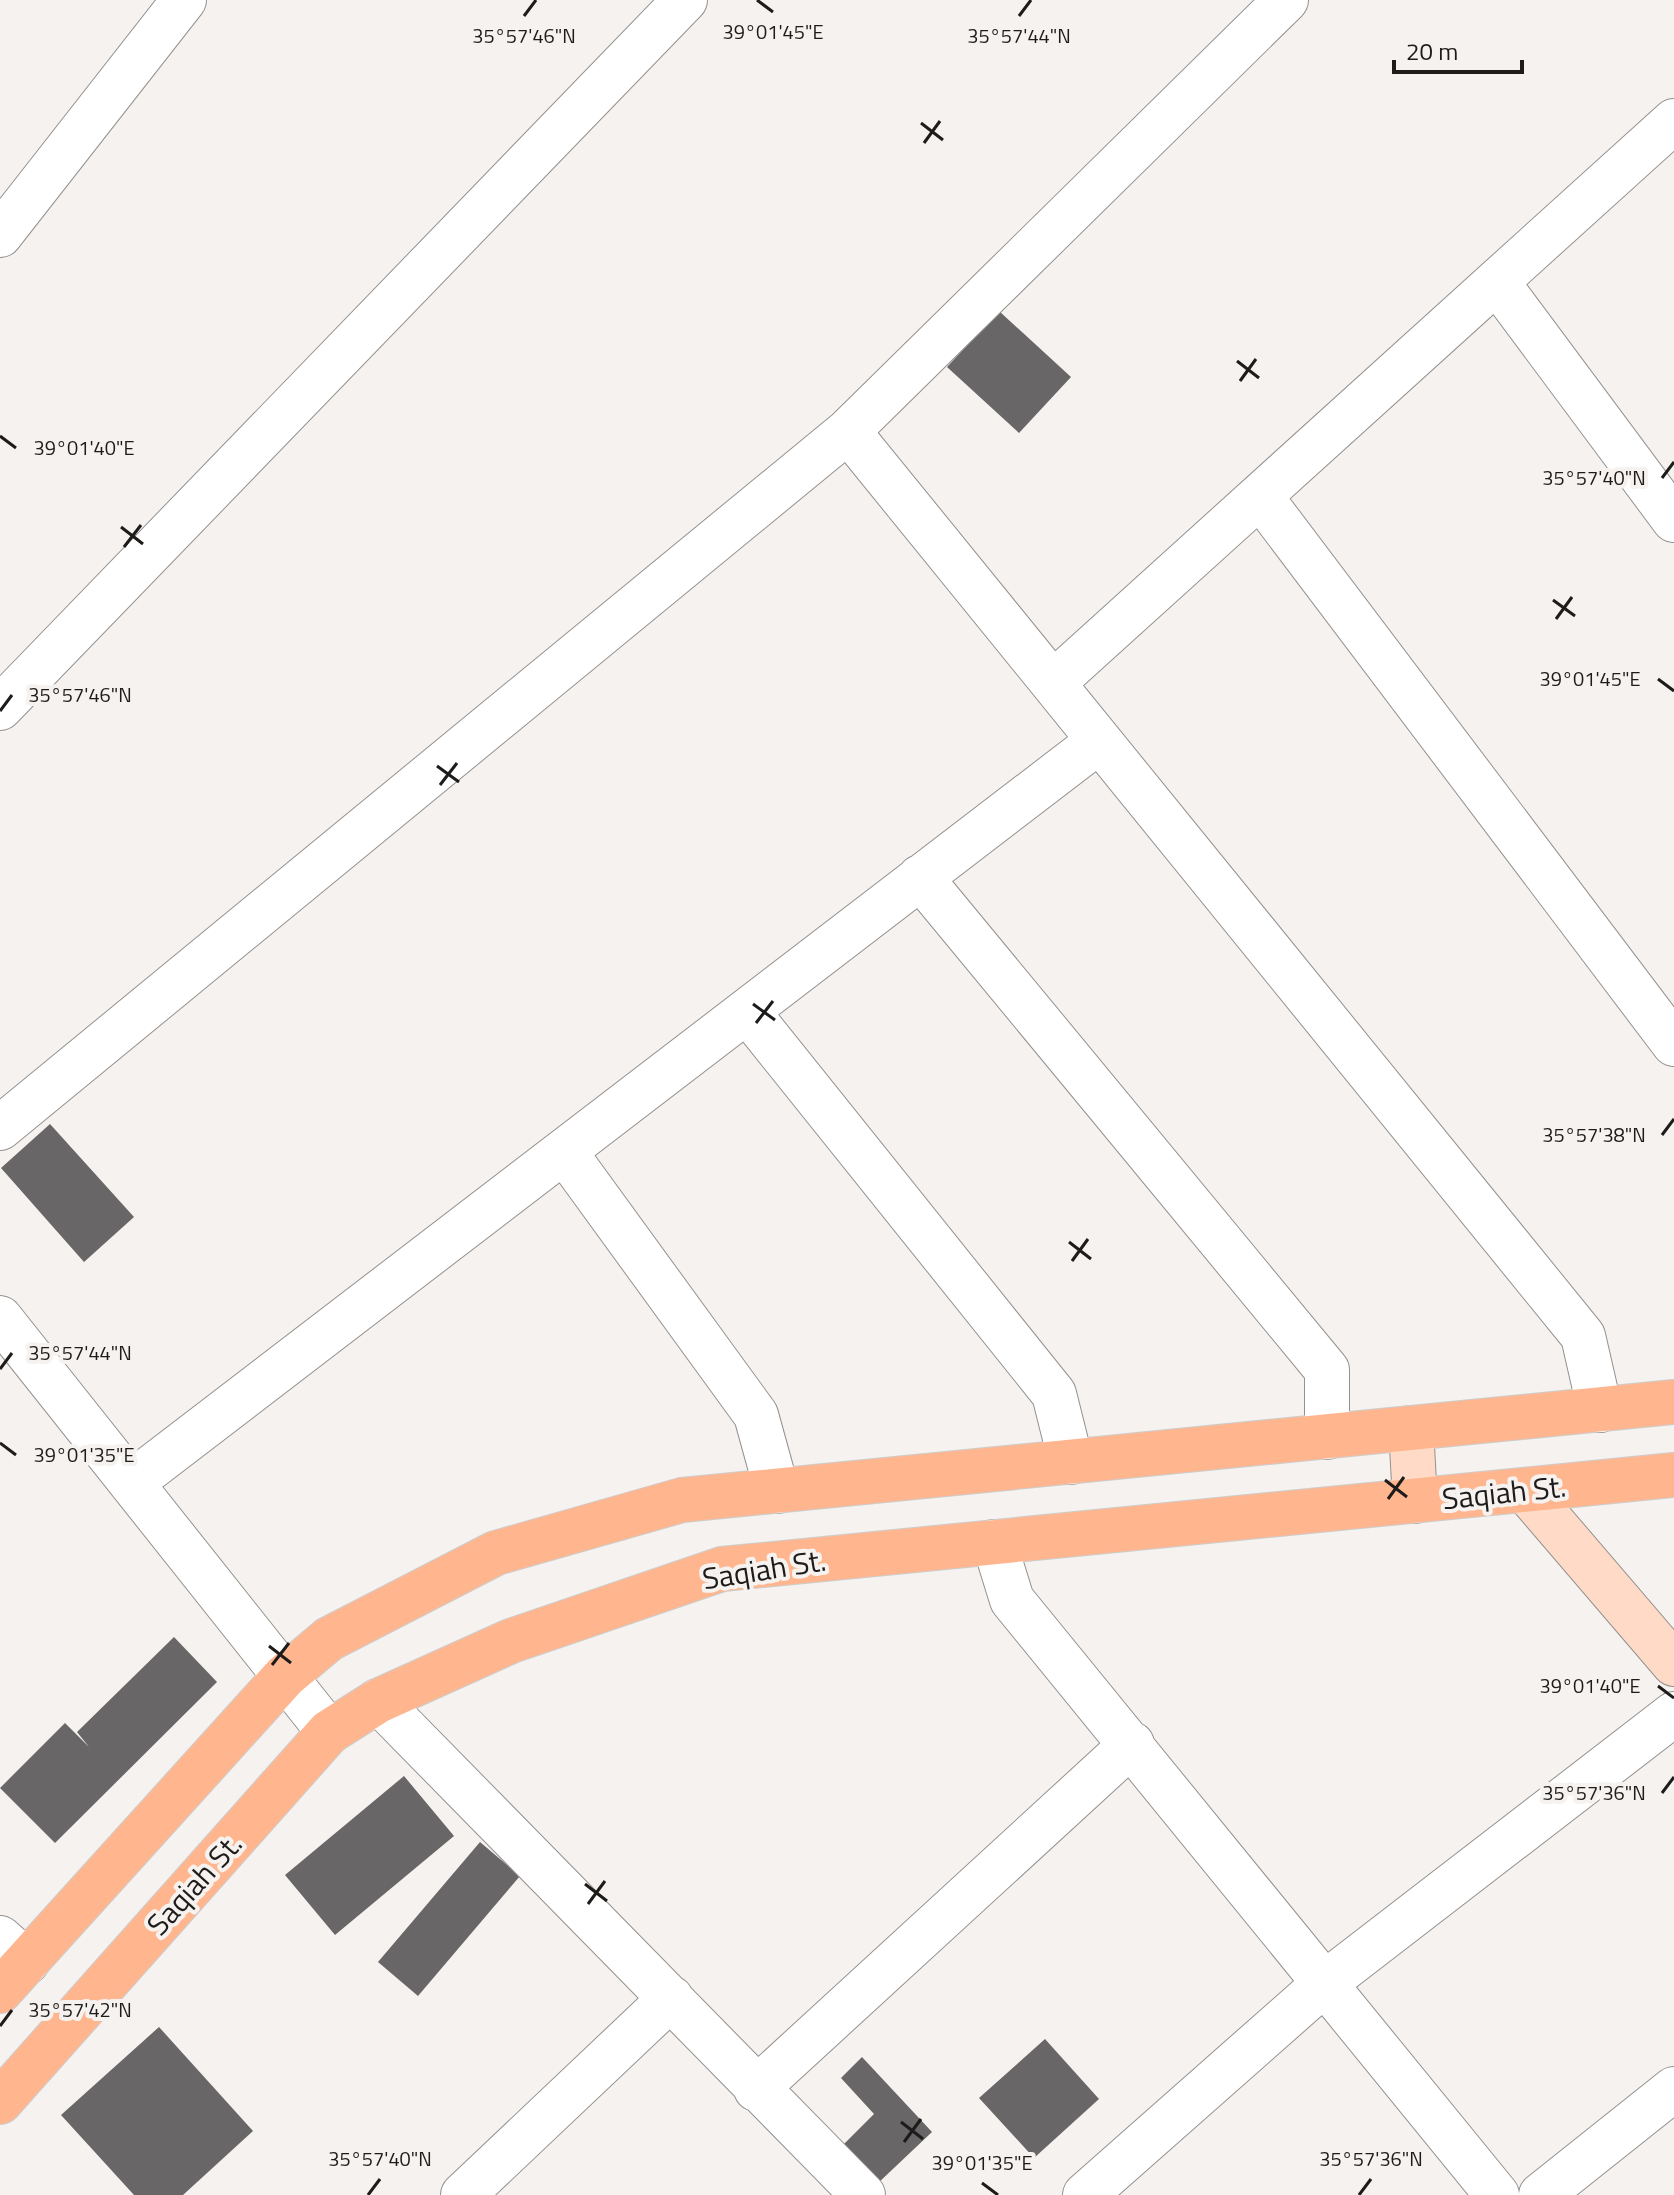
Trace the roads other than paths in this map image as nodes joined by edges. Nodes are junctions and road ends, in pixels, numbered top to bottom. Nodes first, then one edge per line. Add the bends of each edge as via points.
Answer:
1 (184, 0) edge
2 (685, 0) edge
3 (1286, 0) edge
4 (1674, 121) edge
5 (0, 235) edge
6 (1497, 282) junction
7 (848, 431) junction
8 (1260, 496) junction
9 (1674, 520) edge
10 (1053, 683) junction
11 (0, 708) edge
12 (1099, 741) junction
13 (920, 877) junction
14 (747, 1011) junction
15 (1674, 1044) edge
16 (0, 1128) edge
17 (564, 1151) junction
18 (0, 1318) edge
19 (1674, 1402) edge
20 (1600, 1410) junction
21 (1411, 1428) junction
22 (1327, 1437) junction
23 (1071, 1462) junction
24 (1674, 1475) edge
25 (131, 1483) junction
26 (1525, 1490) junction
27 (777, 1491) junction
28 (1415, 1501) junction
29 (994, 1542) junction
30 (1674, 1664) edge
31 (285, 1676) junction
32 (378, 1701) junction
33 (1674, 1714) edge
34 (329, 1732) junction
35 (1132, 1744) junction
36 (9, 1964) edge
37 (1325, 1983) junction
38 (671, 1998) junction
39 (756, 2089) junction
40 (1674, 2089) edge
41 (0, 2102) edge
42 (842, 2188) edge
43 (463, 2195) edge
44 (1085, 2195) edge
45 (1497, 2195) edge
46 (1541, 2195) edge

1 - 5 street
2 - 11 street
3 - 7 street
4 - 6 street
6 - 8 street
6 - 9 street
7 - 10 street
7 - 16 street
8 - 10 street
8 - 15 street
10 - 12 street
12 - 13 street
12 - 20 street via 1583,1336
13 - 14 street
13 - 22 street via 1327,1370
14 - 17 street
14 - 23 street via 1054,1394
17 - 25 street
17 - 27 street via 756,1415
18 - 25 street
19 - 20 main road
20 - 21 main road
21 - 22 main road
21 - 28 street
22 - 23 main road
23 - 27 main road
24 - 26 main road, Saqiah St.
25 - 31 street
26 - 28 main road, Saqiah St.
26 - 30 street
27 - 31 main road via 682,1500 496,1553 329,1639
28 - 29 main road, Saqiah St.
29 - 32 main road, Saqiah St. via 722,1569 511,1641
29 - 35 street via 1012,1600
31 - 34 street
31 - 36 main road
32 - 34 main road, Saqiah St.
32 - 38 street
33 - 37 street
34 - 41 main road, Saqiah St.
35 - 37 street
35 - 39 street
37 - 44 street
37 - 45 street
38 - 39 street
38 - 43 street
39 - 42 street
40 - 46 street

